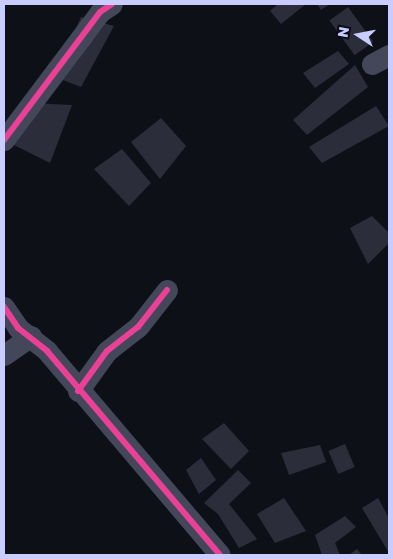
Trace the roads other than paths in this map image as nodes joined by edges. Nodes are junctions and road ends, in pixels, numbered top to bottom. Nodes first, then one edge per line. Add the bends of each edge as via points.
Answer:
1 (112, 4) edge
2 (4, 140) edge
3 (167, 290) dead end
4 (4, 307) edge
5 (31, 336) junction
6 (4, 356) edge
7 (78, 391) junction
8 (220, 555) edge

1 - 2 street via 87,27
3 - 7 street via 138,327 107,350
4 - 5 street via 18,328
5 - 6 street
5 - 7 street
7 - 8 street

